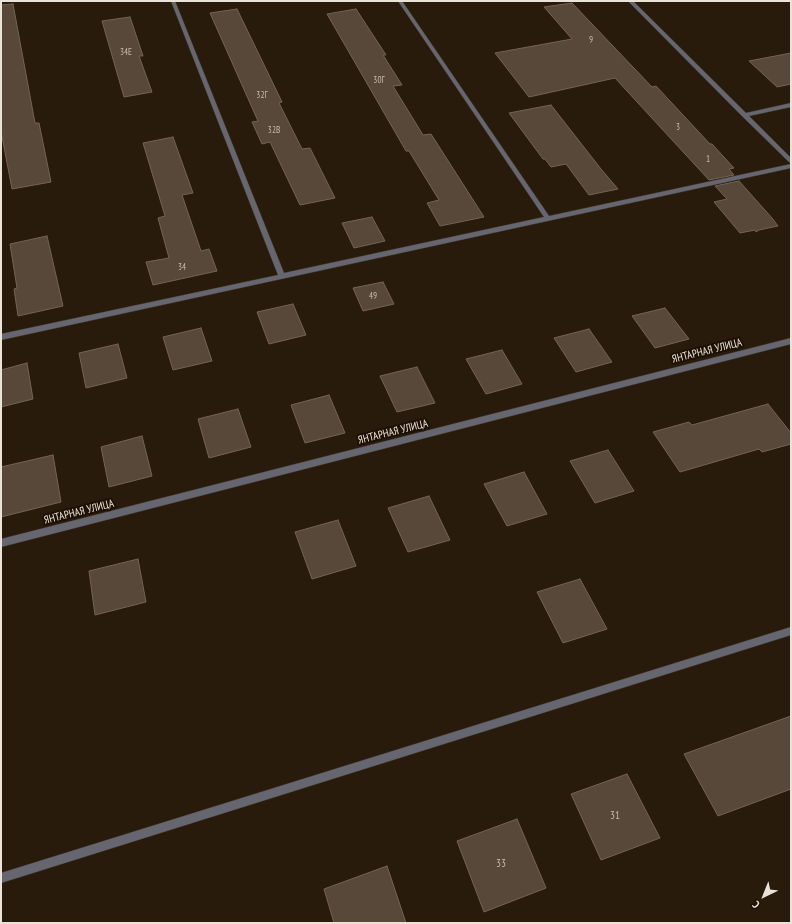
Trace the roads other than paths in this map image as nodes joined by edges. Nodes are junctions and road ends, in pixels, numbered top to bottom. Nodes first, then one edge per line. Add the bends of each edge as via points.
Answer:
1 (173, 1) edge
2 (400, 1) edge
3 (630, 1) edge
4 (791, 105) edge
5 (744, 114) junction
6 (791, 161) edge
7 (791, 166) edge
8 (548, 219) junction
9 (282, 276) junction
10 (1, 337) edge
11 (791, 342) edge
12 (1, 543) edge
13 (791, 631) edge
14 (1, 878) edge

1 - 9 street
2 - 8 street
3 - 5 street
4 - 5 street
5 - 6 street
7 - 8 street
8 - 9 street
9 - 10 street
11 - 12 street, ЯНТАРНАЯ УЛИЦА
13 - 14 street

